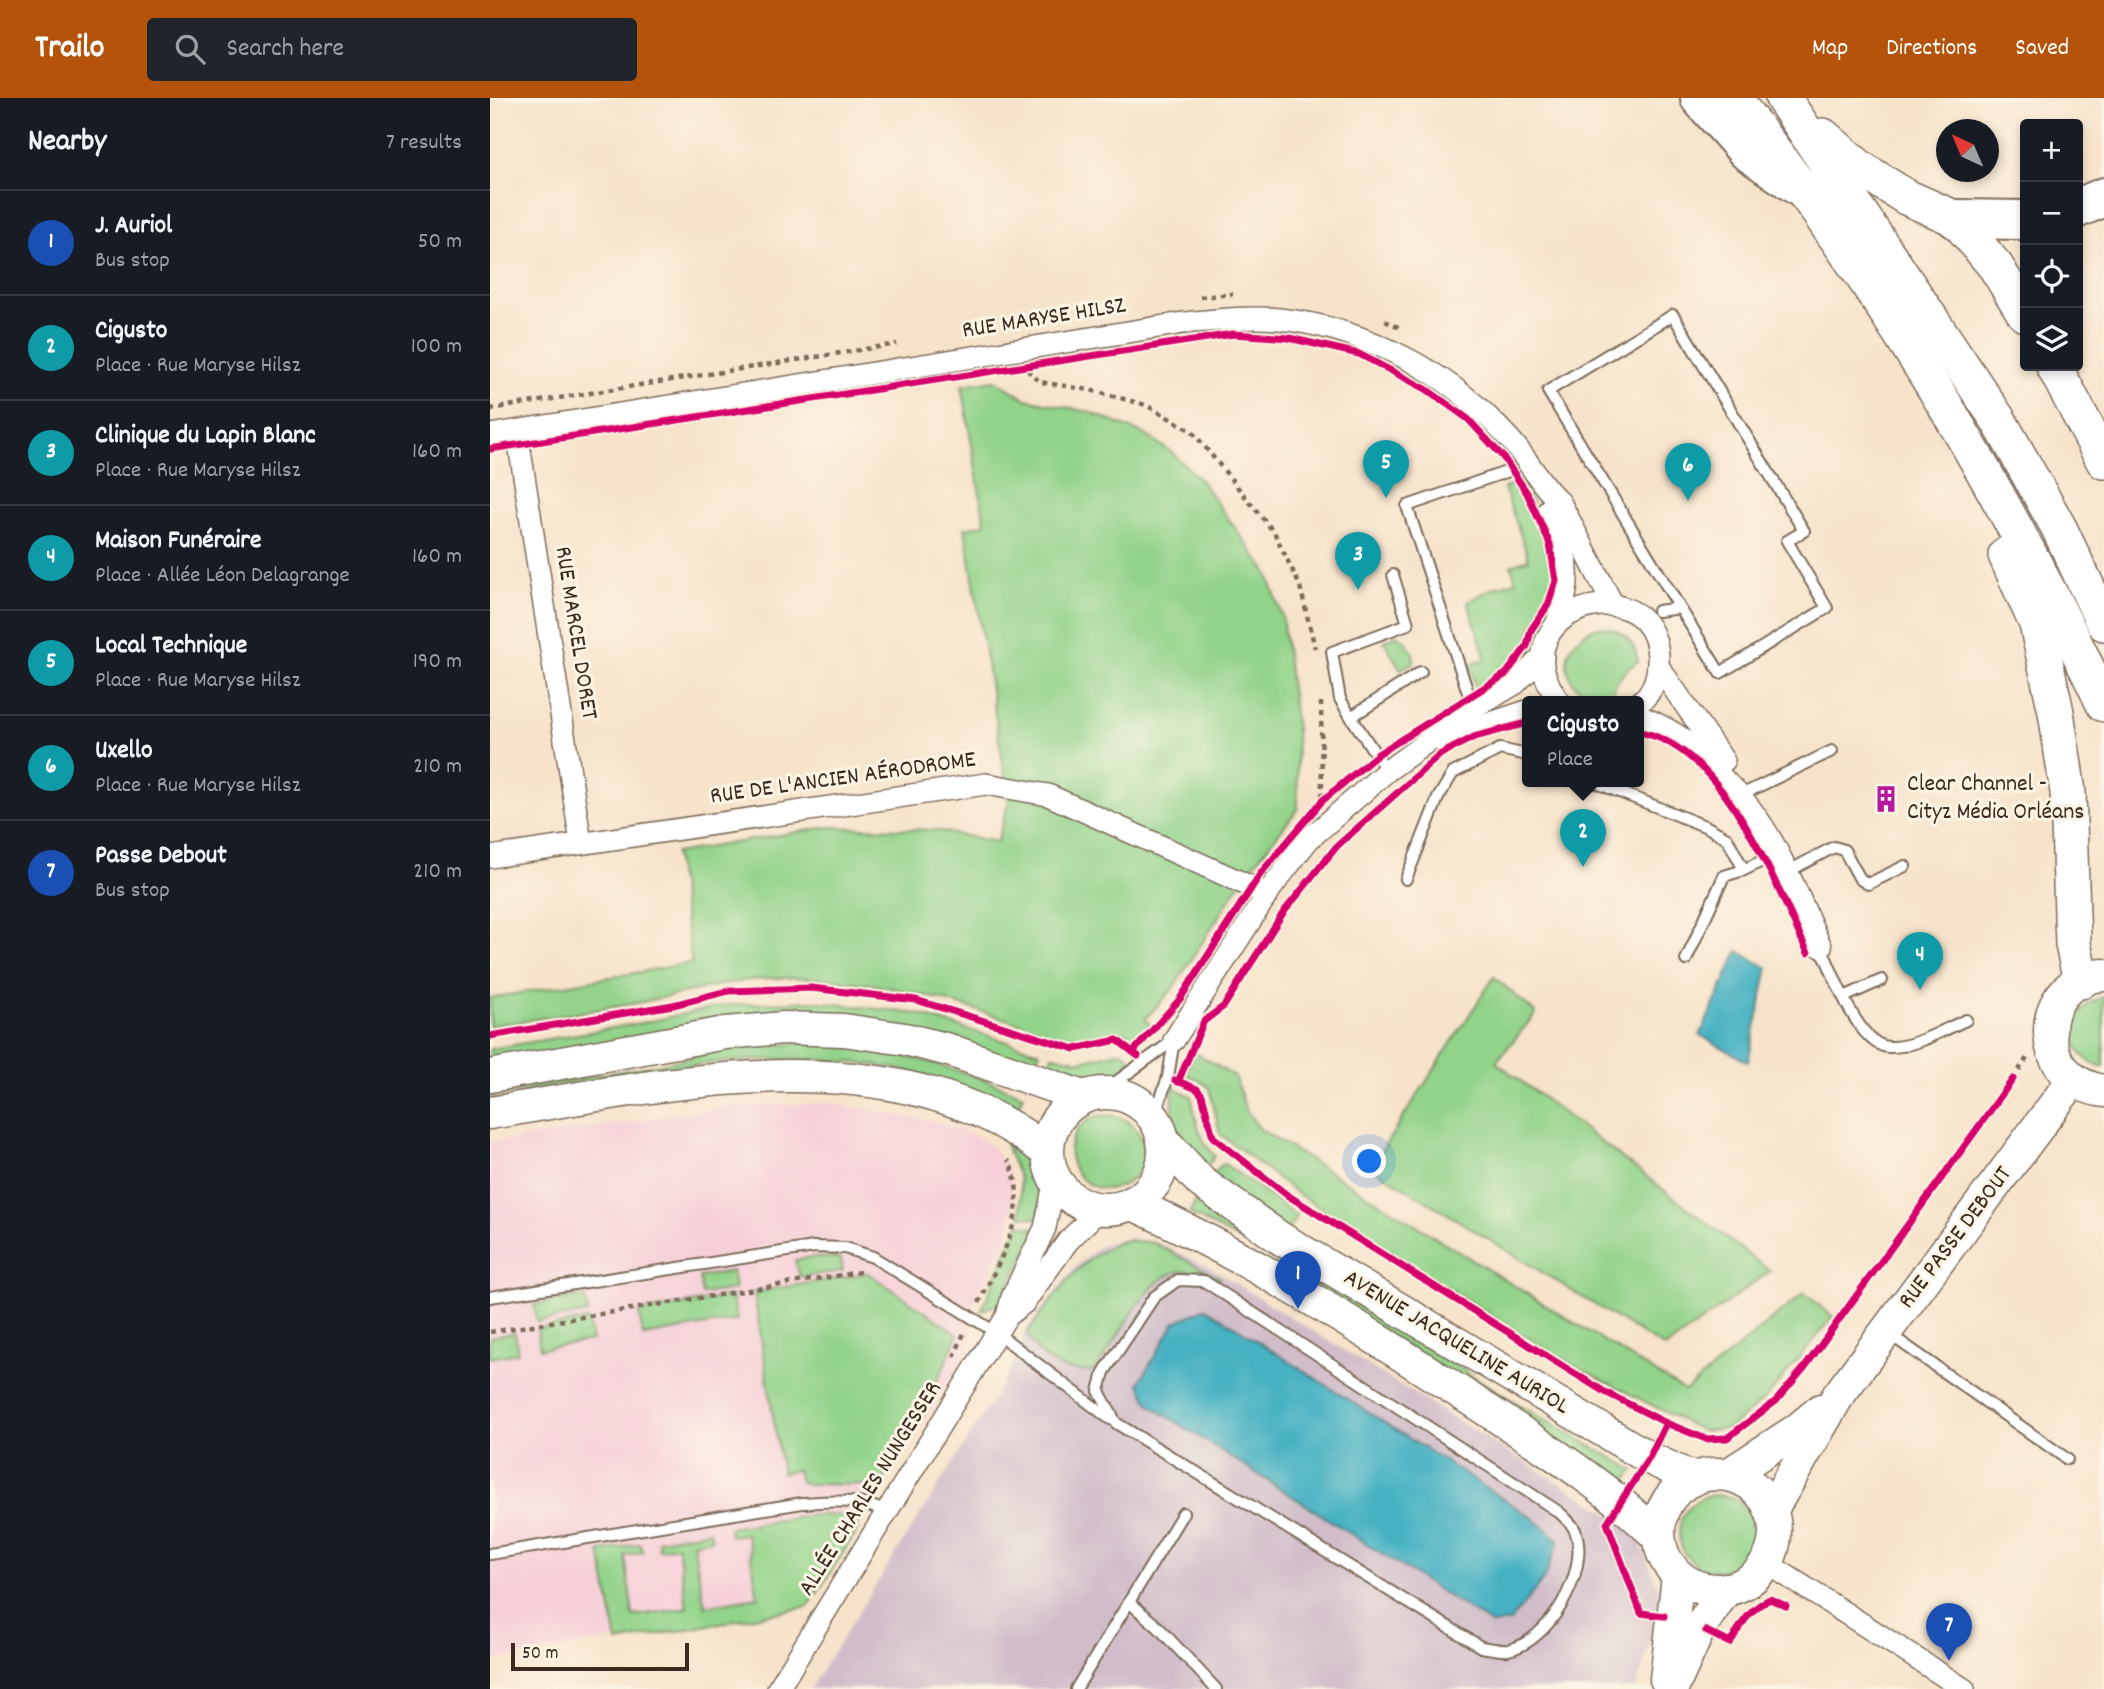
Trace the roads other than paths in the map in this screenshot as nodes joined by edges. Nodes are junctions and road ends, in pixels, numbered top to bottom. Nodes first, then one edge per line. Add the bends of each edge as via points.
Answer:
1 (1700, 98) edge
2 (1733, 98) edge
3 (1787, 103) edge
4 (1804, 190) junction
5 (2104, 197) edge
6 (2083, 206) edge
7 (1956, 219) junction
8 (2020, 220) edge
9 (2021, 308) edge
10 (2057, 371) edge
11 (1947, 408) junction
12 (517, 431) junction
13 (490, 435) edge
14 (2104, 461) edge
15 (1511, 470) dead end
16 (1549, 493) junction
17 (1394, 575) dead end
18 (1613, 605) junction
19 (1680, 608) junction
20 (1658, 611) dead end
21 (2104, 623) edge
22 (1555, 626) junction
23 (1543, 656) junction
24 (1658, 666) junction
25 (1421, 672) dead end
26 (1556, 696) edge
27 (1644, 697) edge
28 (2104, 704) edge
29 (1474, 708) junction
30 (1522, 713) edge
31 (1350, 717) junction
32 (1644, 718) edge
33 (1427, 742) junction
34 (1832, 751) dead end
35 (1522, 754) edge
36 (1387, 771) junction
37 (1607, 787) edge
38 (1740, 792) junction
39 (581, 843) junction
40 (490, 857) edge
41 (1782, 863) junction
42 (1905, 866) dead end
43 (1744, 870) junction
44 (1406, 880) dead end
45 (1268, 894) junction
46 (1821, 947) joint
47 (1686, 960) dead end
48 (2092, 978) edge
49 (1882, 980) dead end
50 (1844, 997) junction
51 (1966, 1020) dead end
52 (1174, 1040) junction
53 (490, 1076) edge
54 (2073, 1080) junction
55 (2104, 1091) edge
56 (1093, 1095) junction
57 (490, 1113) edge
58 (1159, 1129) junction
59 (1051, 1166) junction
60 (1131, 1203) junction
61 (1100, 1209) junction
62 (490, 1297) edge
63 (1002, 1325) junction
64 (1886, 1332) junction
65 (1838, 1396) junction
66 (1116, 1423) junction
67 (2067, 1459) dead end
68 (1728, 1475) junction
69 (1694, 1479) junction
70 (1771, 1511) junction
71 (887, 1513) junction
72 (1183, 1513) dead end
73 (1659, 1538) junction
74 (490, 1554) edge
75 (1767, 1563) junction
76 (1678, 1576) junction
77 (1726, 1589) junction
78 (1129, 1602) junction
79 (778, 1689) edge
80 (1076, 1689) edge
81 (1216, 1689) edge
82 (1665, 1689) edge
83 (1672, 1689) edge
84 (1964, 1689) edge

1 - 4 highway via 1747,151
2 - 4 main road
3 - 7 main road via 1860,168 1906,197
3 - 21 main road via 1999,421 2059,528
4 - 11 main road
5 - 6 highway
7 - 8 highway
7 - 9 main road via 1996,267
10 - 14 main road
11 - 28 main road via 2011,517
11 - 48 main road via 1957,468 2037,624 2068,792 2073,944
12 - 13 street, RUE MARYSE HILSZ
12 - 16 street, RUE MARYSE HILSZ via 1183,323 1279,319 1353,336 1436,375 1483,412 1517,447
12 - 39 street, RUE MARCEL DORET
15 - 29 lane via 1407,506
16 - 18 street, RUE MARYSE HILSZ via 1560,502
16 - 22 street, RUE MARYSE HILSZ via 1549,510 1561,536 1568,581
17 - 31 lane via 1408,624 1332,652 1340,699
18 - 22 street via 1581,607
18 - 24 street via 1642,620 1652,634
19 - 19 lane via 1720,673 1827,608 1787,541 1804,531 1673,315 1548,391
19 - 20 lane
22 - 23 street, RUE MARYSE HILSZ
23 - 26 street via 1544,673
23 - 29 street via 1515,684
24 - 27 street via 1654,684
24 - 38 street via 1738,780
25 - 31 lane
29 - 33 street via 1440,728
30 - 33 street
31 - 36 lane
32 - 38 street via 1664,725 1705,755
33 - 36 street
34 - 38 lane
35 - 44 lane via 1500,749 1453,773 1438,798
36 - 45 street via 1308,840
37 - 43 lane via 1727,838
38 - 41 street via 1765,827
39 - 40 street, RUE DE L'ANCIEN AÉRODROME
39 - 45 street, RUE DE L'ANCIEN AÉRODROME via 986,784 1048,794
41 - 42 lane via 1834,847 1844,850 1860,879 1868,884
41 - 43 lane
41 - 46 street
43 - 47 lane via 1724,876
45 - 52 street
46 - 50 lane
48 - 54 main road via 2065,992 2049,1028 2059,1066
49 - 50 lane
50 - 51 lane via 1869,1039 1887,1048
52 - 56 lane
52 - 58 lane
53 - 56 main road via 725,1033 784,1028 844,1030 905,1040
54 - 55 main road
54 - 64 main road, RUE PASSE DEBOUT
56 - 58 main road via 1122,1094 1140,1103
56 - 59 main road via 1061,1114 1049,1138
57 - 59 main road via 669,1084 828,1077 889,1085 958,1103 1012,1127
58 - 60 main road via 1164,1152 1158,1177
58 - 69 main road, AVENUE JACQUELINE AURIOL via 1200,1182 1280,1238 1648,1458
59 - 61 main road via 1074,1200
59 - 63 street, ALLÉE CHARLES NUNGESSER via 1045,1228
60 - 61 main road
60 - 73 main road, AVENUE JACQUELINE AURIOL via 1242,1258 1351,1322 1531,1438
61 - 63 street, ALLÉE CHARLES NUNGESSER via 1068,1241 1024,1303
62 - 63 lane via 830,1246 873,1256 972,1318
63 - 66 lane
63 - 71 street, ALLÉE CHARLES NUNGESSER
64 - 65 main road, RUE PASSE DEBOUT
64 - 67 lane
65 - 68 main road, RUE PASSE DEBOUT via 1797,1430
65 - 70 main road, RUE PASSE DEBOUT
66 - 66 lane via 1481,1647 1508,1650 1533,1638 1575,1580 1580,1553 1576,1530 1559,1512 1204,1281 1178,1280 1154,1297 1104,1372 1099,1391
68 - 69 main road
68 - 70 main road via 1759,1492
69 - 73 main road via 1681,1486 1663,1509
70 - 75 main road via 1774,1546
71 - 74 lane via 872,1504 802,1503
71 - 79 street, ALLÉE CHARLES NUNGESSER
72 - 78 lane
73 - 76 main road via 1662,1552
75 - 77 main road via 1756,1575
75 - 84 street
76 - 77 main road via 1705,1588
76 - 82 main road
77 - 83 main road via 1700,1627
78 - 80 lane
78 - 81 lane

